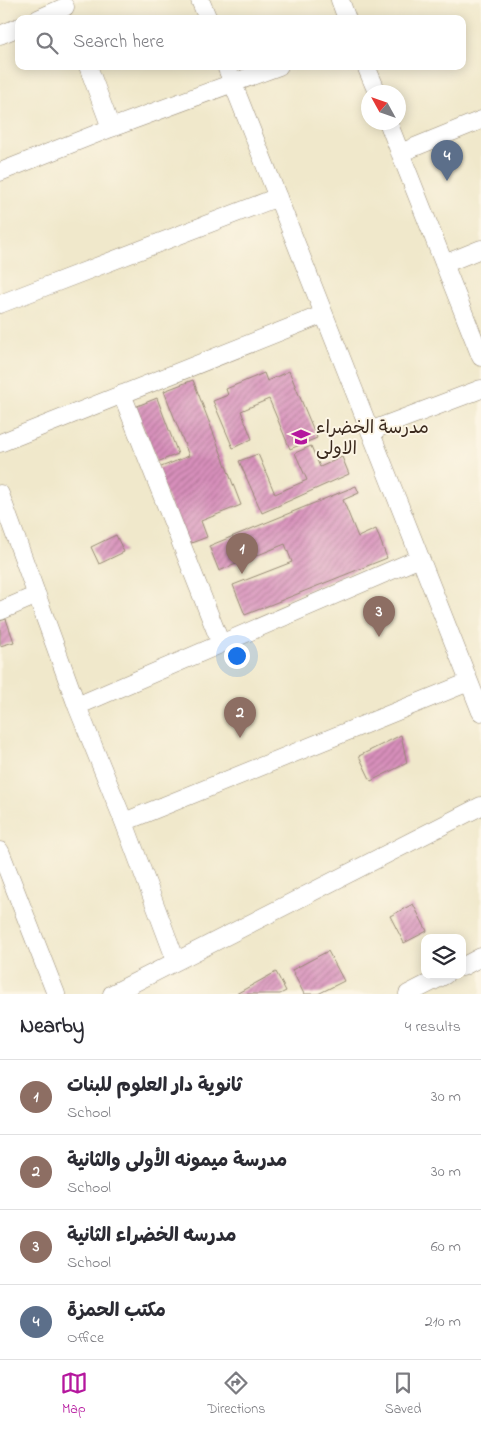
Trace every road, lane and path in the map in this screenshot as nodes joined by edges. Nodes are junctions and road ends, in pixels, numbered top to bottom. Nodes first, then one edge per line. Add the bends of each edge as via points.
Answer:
1 (200, 0) edge
2 (340, 0) edge
3 (66, 9) edge
4 (49, 15) edge
5 (206, 15) edge
6 (346, 15) edge
7 (15, 29) edge
8 (0, 35) edge
9 (89, 70) edge
10 (228, 70) edge
11 (269, 70) edge
12 (368, 70) edge
13 (233, 84) junction
14 (373, 85) edge
15 (481, 120) edge
16 (111, 128) junction
17 (391, 130) edge
18 (400, 153) junction
19 (0, 172) edge
20 (278, 197) junction
21 (481, 249) edge
22 (444, 264) junction
23 (0, 304) edge
24 (324, 314) junction
25 (481, 357) edge
26 (481, 389) edge
27 (122, 394) junction
28 (370, 431) junction
29 (0, 443) edge
30 (0, 494) edge
31 (420, 558) junction
32 (37, 595) junction
33 (0, 611) edge
34 (221, 644) junction
35 (469, 682) junction
36 (77, 706) junction
37 (481, 712) edge
38 (481, 806) edge
39 (124, 822) junction
40 (0, 851) edge
41 (481, 957) edge
42 (176, 961) junction
43 (466, 965) edge
44 (437, 979) edge
45 (56, 994) edge
46 (112, 994) edge
47 (408, 994) edge

1 - 5 street
2 - 6 street
3 - 4 street
7 - 8 street
9 - 16 street
10 - 13 street
11 - 13 street
12 - 14 street
13 - 16 street
13 - 20 street
15 - 18 street
16 - 19 street
17 - 18 street
18 - 22 street
20 - 23 street
20 - 24 street
21 - 22 street
22 - 25 street
24 - 27 street
24 - 28 street
26 - 28 street
27 - 29 street
27 - 34 street
28 - 31 street
30 - 32 street
31 - 34 street
31 - 35 street
32 - 33 street
32 - 36 street
34 - 36 street
35 - 37 street
35 - 39 street
36 - 39 street
38 - 42 street
39 - 42 street
40 - 45 street
41 - 43 street
42 - 46 street
44 - 47 street

